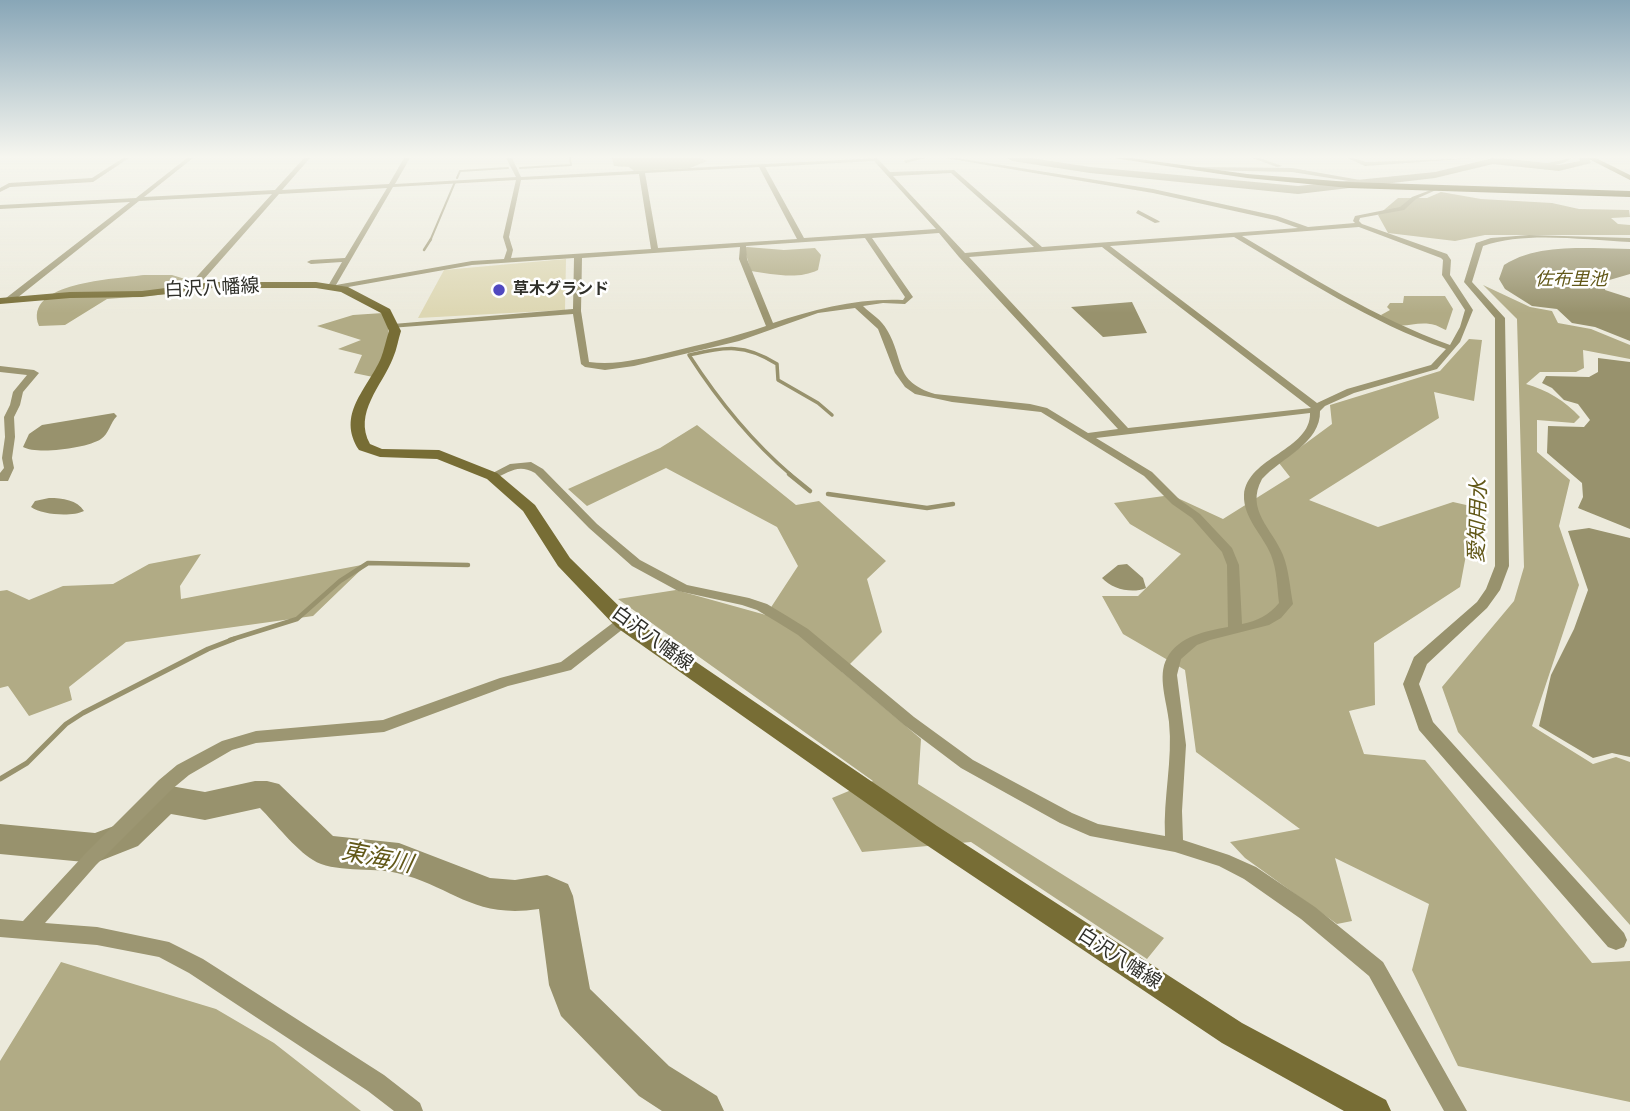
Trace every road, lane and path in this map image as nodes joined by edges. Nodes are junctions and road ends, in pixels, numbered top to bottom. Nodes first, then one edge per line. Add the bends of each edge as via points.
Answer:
1 (124, 210) edge
2 (261, 210) edge
3 (376, 210) edge
4 (511, 210) edge
5 (648, 210) edge
6 (785, 210) edge
7 (922, 210) edge
8 (996, 210) edge
9 (1240, 210) edge
10 (1397, 210) edge
11 (1138, 212) dead end
12 (1157, 222) dead end
13 (1360, 225) junction
14 (1308, 229) junction
15 (941, 231) junction
16 (1236, 234) junction
17 (867, 236) junction
18 (802, 241) junction
19 (743, 244) junction
20 (1103, 244) junction
21 (1040, 248) junction
22 (655, 251) junction
23 (962, 255) junction
24 (578, 256) junction
25 (347, 260) junction
26 (507, 260) junction
27 (311, 262) dead end
28 (192, 286) junction
29 (334, 286) junction
30 (5, 301) edge
31 (858, 305) junction
32 (577, 311) junction
33 (393, 326) junction
34 (771, 328) junction
35 (1451, 348) junction
36 (0, 369) edge
37 (1316, 408) junction
38 (1124, 430) junction
39 (1086, 436) junction
40 (0, 476) edge
41 (492, 476) junction
42 (623, 622) junction
43 (1235, 630) junction
44 (1175, 845) junction
45 (0, 928) edge
46 (26, 930) junction
47 (412, 1111) edge
48 (1374, 1111) edge
49 (1456, 1111) edge

1 - 30 street
2 - 28 street
3 - 25 street
4 - 26 street
5 - 22 street
6 - 18 street
7 - 15 street
8 - 21 street
9 - 14 street
10 - 13 street via 1357,217
11 - 12 street
13 - 14 street
13 - 35 street via 1447,260 1446,275 1469,310
14 - 16 street
15 - 17 street
15 - 23 street
16 - 20 street
16 - 35 street via 1364,312
17 - 18 street
17 - 31 street via 909,298
18 - 19 street
19 - 22 street
19 - 34 street via 743,259
20 - 21 street
20 - 37 street
21 - 23 street
22 - 24 street
23 - 38 street
24 - 26 street
24 - 32 street
25 - 27 street
25 - 29 street
26 - 29 street
28 - 29 main road, 白沢八幡線
28 - 30 main road, 白沢八幡線 via 142,294
29 - 33 main road, 白沢八幡線 via 386,312
31 - 34 street via 817,311
31 - 39 street via 882,327 895,364 915,390 936,397 1036,408
32 - 33 street
32 - 34 street via 585,364 592,366 635,363
33 - 41 main road, 白沢八幡線 via 387,358 358,412 359,442 380,453 439,455
35 - 37 street via 1433,368 1337,395
36 - 40 street via 34,373 18,392 9,416 9,468 4,479
37 - 38 street
37 - 43 street via 1315,428 1263,472 1250,493 1252,511 1279,562 1286,604 1278,616
38 - 39 street
39 - 43 street via 1148,474 1228,551 1233,565
41 - 42 main road, 白沢八幡線 via 529,508 565,562
41 - 44 street via 527,464 539,471 636,564 683,588 744,601 782,619 940,745 998,782 1096,831
42 - 46 street via 566,666 505,682 384,726 256,737 227,744 183,770
42 - 48 main road, 白沢八幡線 via 928,833 1199,1012
43 - 44 street via 1192,642 1171,662 1169,676 1178,723 1171,823
44 - 49 street via 1250,873 1376,969
45 - 46 street
46 - 47 street via 162,948 376,1083

